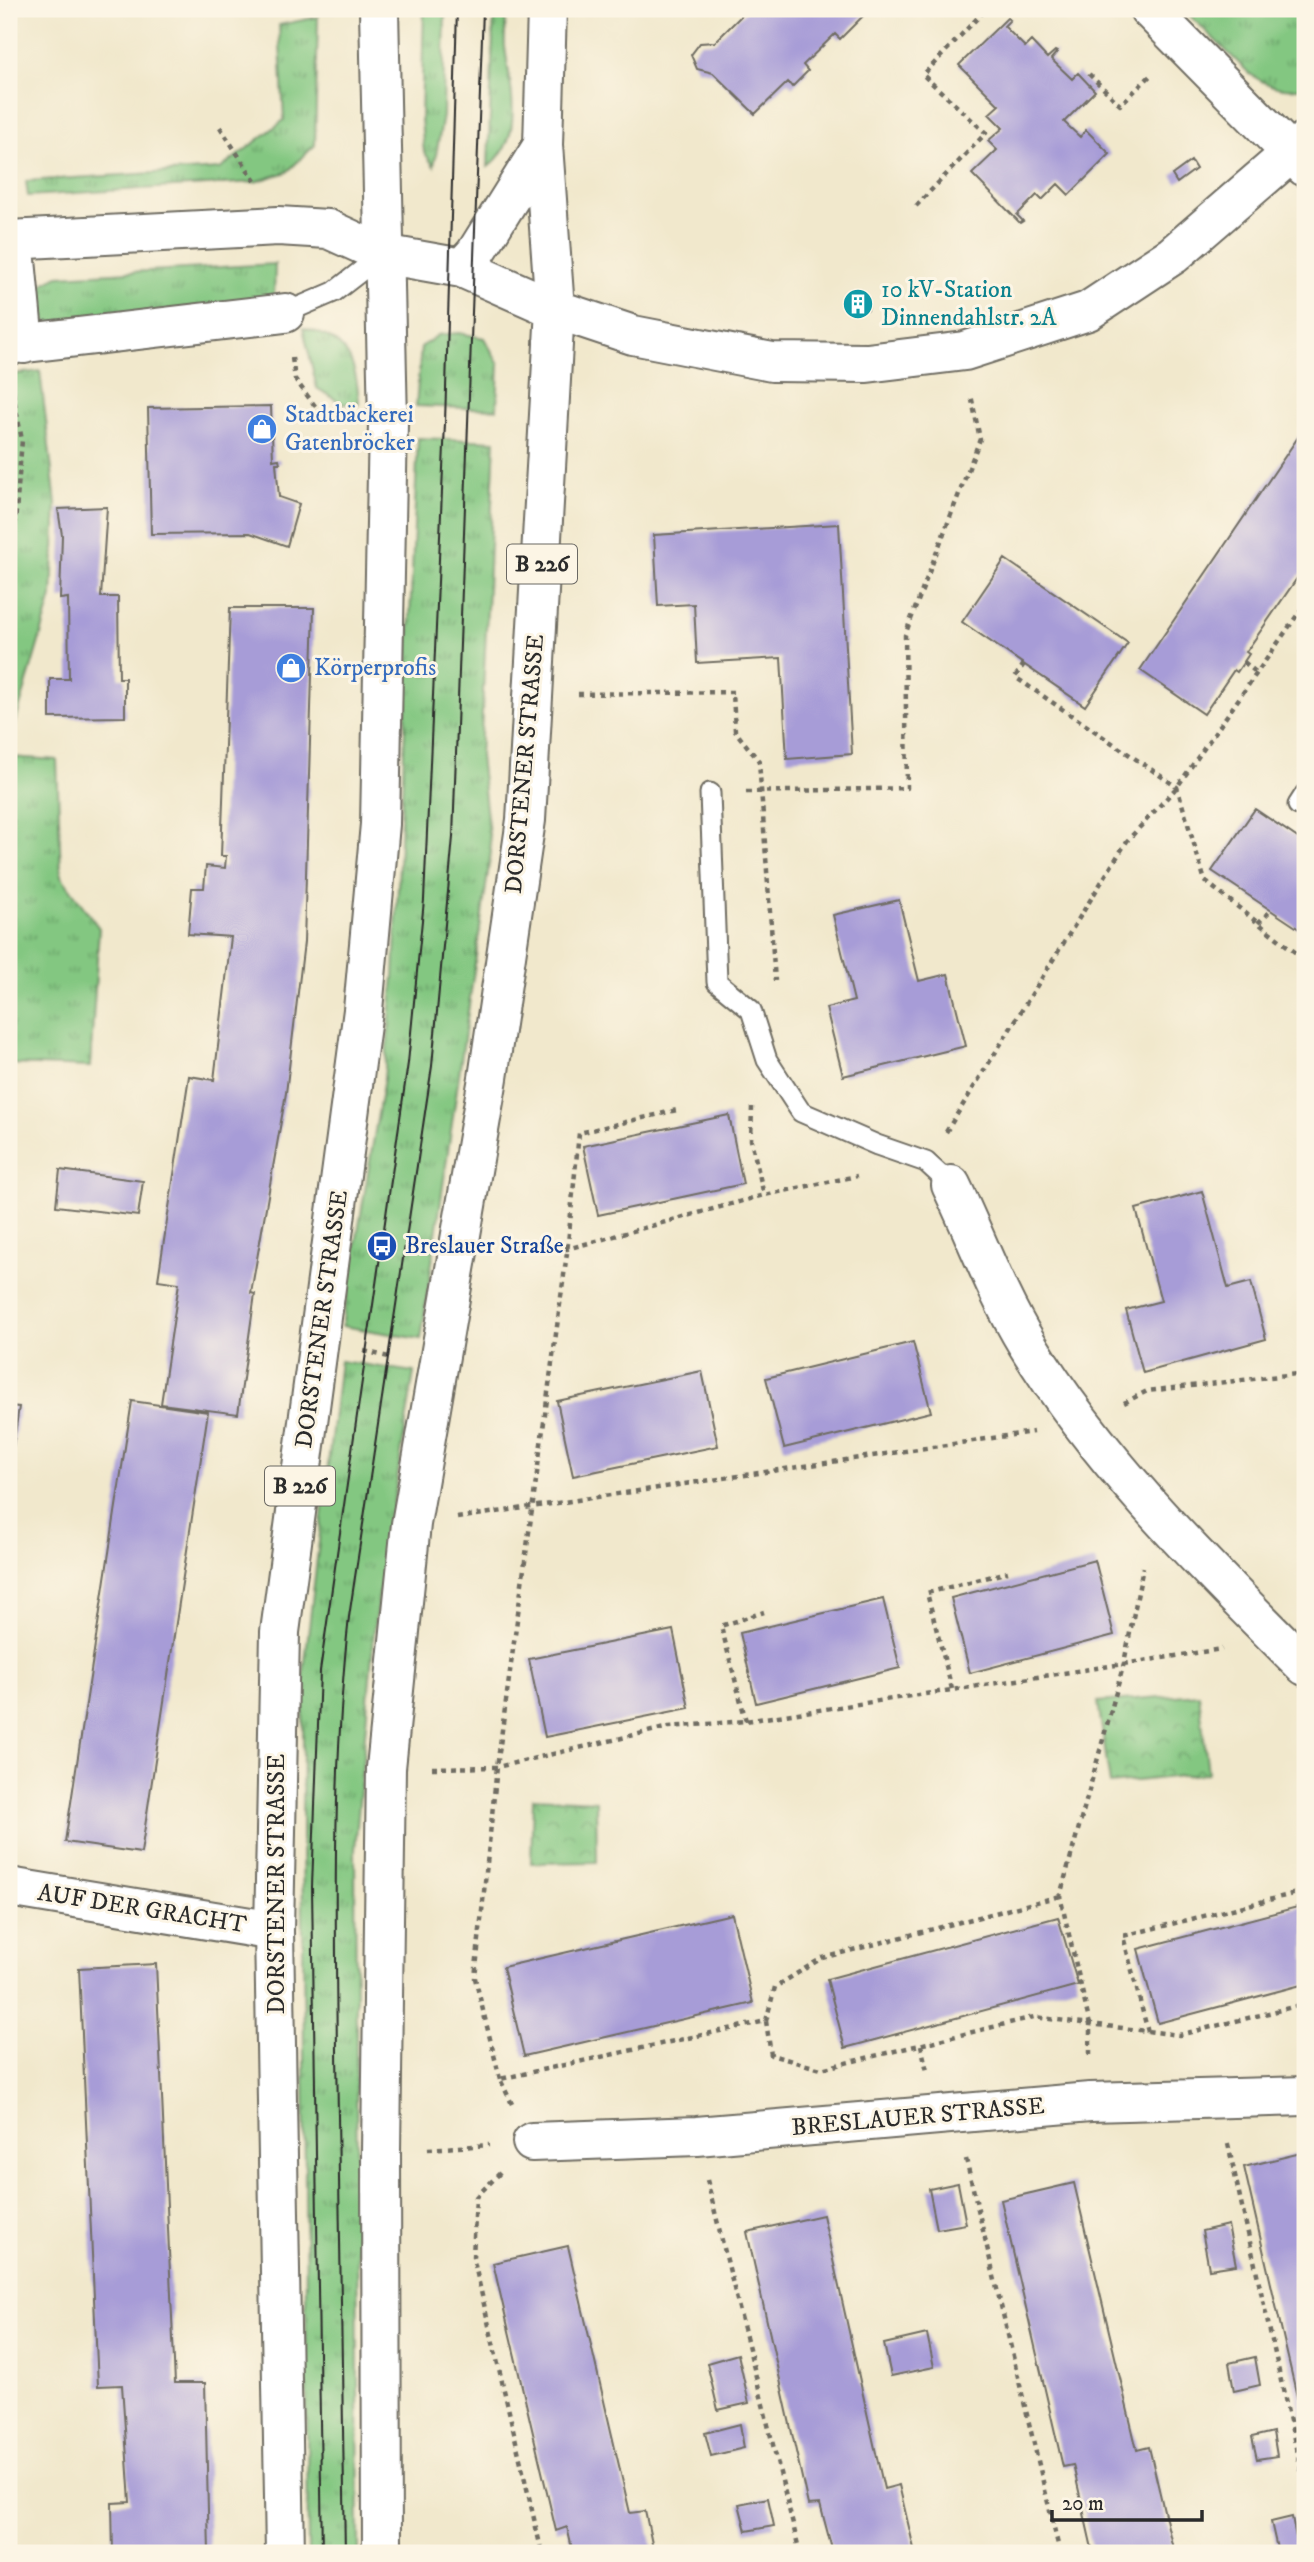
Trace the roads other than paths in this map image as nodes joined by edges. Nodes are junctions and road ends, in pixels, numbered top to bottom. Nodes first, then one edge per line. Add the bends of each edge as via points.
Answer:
1 (379, 9) edge
2 (547, 9) edge
3 (1149, 9) edge
4 (543, 145) junction
5 (1301, 154) edge
6 (12, 239) edge
7 (383, 254) junction
8 (462, 268) junction
9 (555, 309) junction
10 (285, 313) joint
11 (17, 345) edge
12 (710, 793) road end
13 (938, 1174) joint
14 (1293, 1654) edge
15 (9, 1887) edge
16 (274, 1931) junction
17 (1305, 2096) edge
18 (532, 2142) road end
19 (285, 2553) edge
20 (382, 2553) edge

1 - 7 main road, DORSTENER STRASSE / B 226
2 - 4 main road, DORSTENER STRASSE / B 226
3 - 5 main road
4 - 8 main road
4 - 9 main road, DORSTENER STRASSE / B 226
5 - 9 main road via 1173,256 1088,312 965,351 867,363 772,362 634,335
6 - 7 main road via 278,226 328,229
6 - 11 main road
7 - 8 main road
7 - 10 lane via 334,292
7 - 16 main road, DORSTENER STRASSE / B 226 via 388,423 380,824 363,1010 280,1632
8 - 9 main road
9 - 20 main road, DORSTENER STRASSE / B 226 via 526,820 488,1078 411,1524 386,1768
10 - 11 main road
12 - 13 lane via 717,982 751,1010 768,1060 800,1112
13 - 14 main road via 1026,1343 1082,1424
15 - 16 main road, AUF DER GRACHT
16 - 19 main road, DORSTENER STRASSE / B 226
17 - 18 main road, BRESLAUER STRASSE via 1090,2102 696,2136

